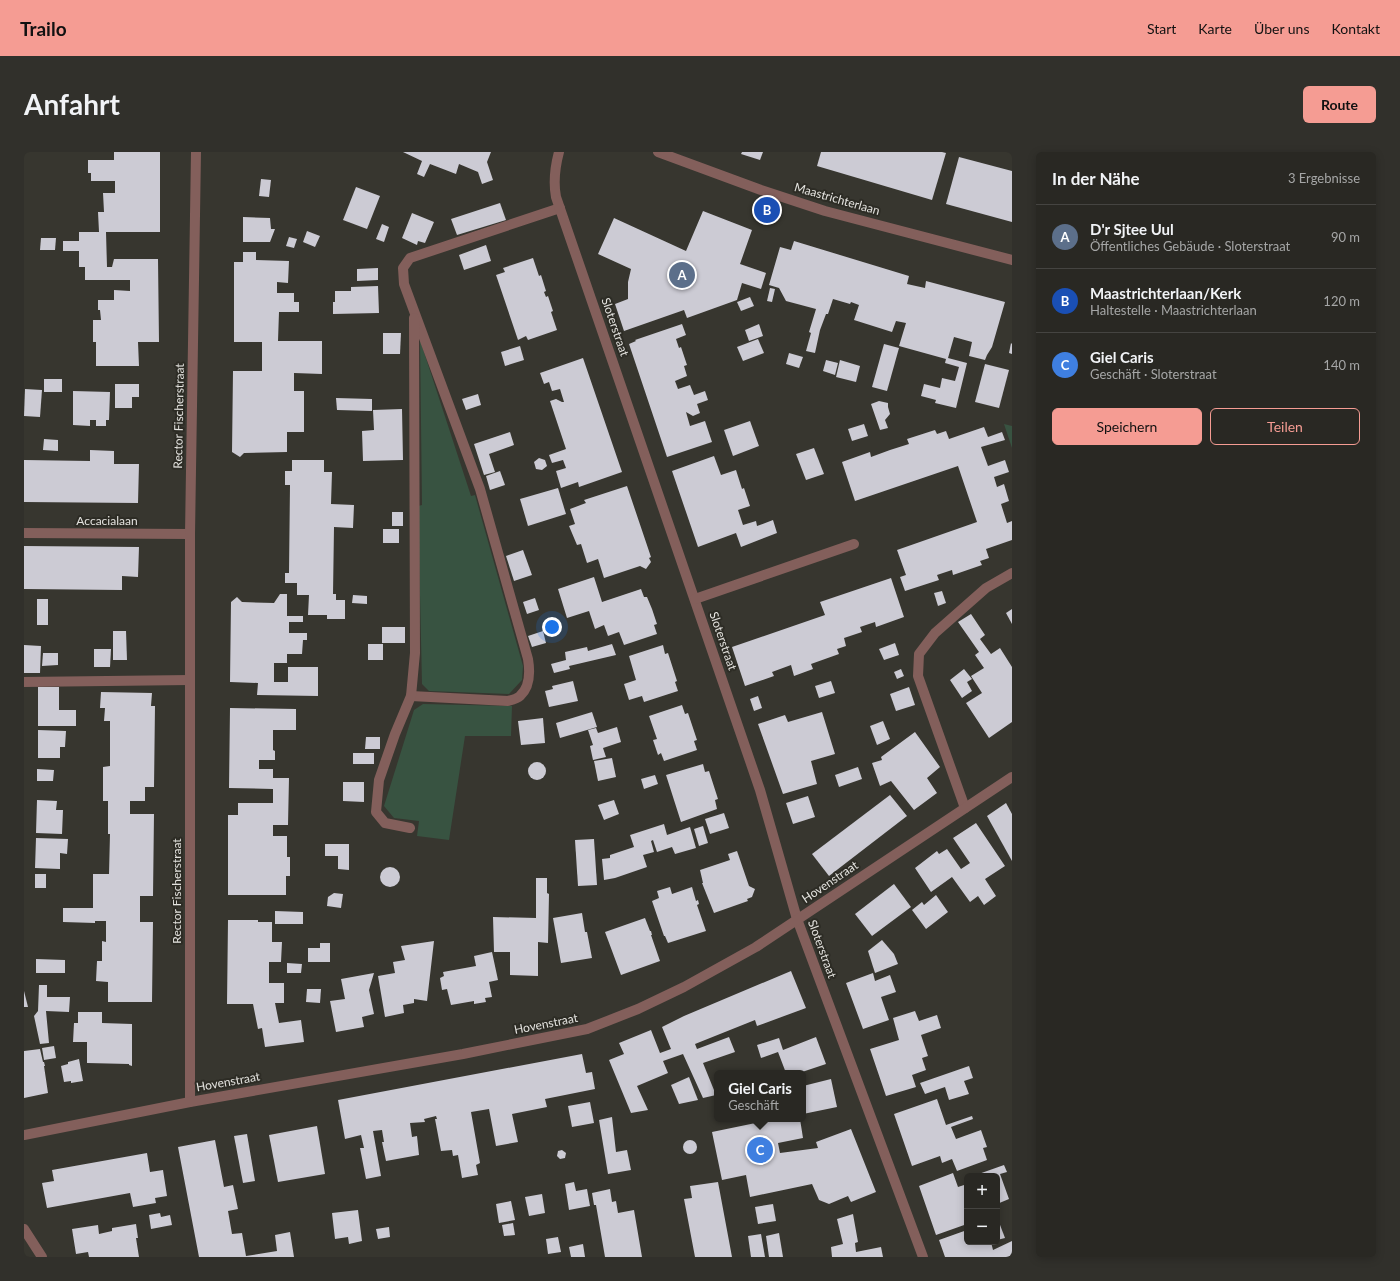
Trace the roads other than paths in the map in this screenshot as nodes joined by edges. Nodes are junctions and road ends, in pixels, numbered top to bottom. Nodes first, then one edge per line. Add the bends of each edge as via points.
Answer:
1 (196, 152) edge
2 (560, 152) edge
3 (658, 152) edge
4 (560, 208) junction
5 (1012, 260) edge
6 (414, 310) junction
7 (24, 534) edge
8 (190, 534) junction
9 (854, 544) dead end
10 (1012, 573) edge
11 (695, 599) junction
12 (190, 680) junction
13 (24, 682) edge
14 (411, 696) junction
15 (1012, 777) edge
16 (965, 808) junction
17 (410, 828) dead end
18 (797, 919) junction
19 (190, 1102) junction
20 (24, 1135) edge
21 (24, 1229) edge
22 (42, 1257) edge
23 (923, 1257) edge

1 - 8 street, Rector Fischerstraat
2 - 4 street, Sloterstraat via 554,184
3 - 5 street, Maastrichterlaan via 825,211
4 - 6 street via 410,258 404,268 404,284
4 - 11 street, Sloterstraat
6 - 14 street via 415,653
6 - 14 street via 480,489 530,671 527,685 520,696 508,701
7 - 8 street, Accacialaan
8 - 12 street, Rector Fischerstraat
9 - 11 street
10 - 16 street via 986,588 935,633 919,654 918,676
11 - 18 street, Sloterstraat via 760,790
12 - 13 street
12 - 19 street, Rector Fischerstraat
14 - 17 street via 379,780 376,812 385,823
15 - 16 street, Hovenstraat
16 - 18 street, Hovenstraat
18 - 19 street, Hovenstraat via 756,947 684,987 586,1029 463,1054
18 - 23 street, Sloterstraat
19 - 20 street, Hovenstraat
21 - 22 street

